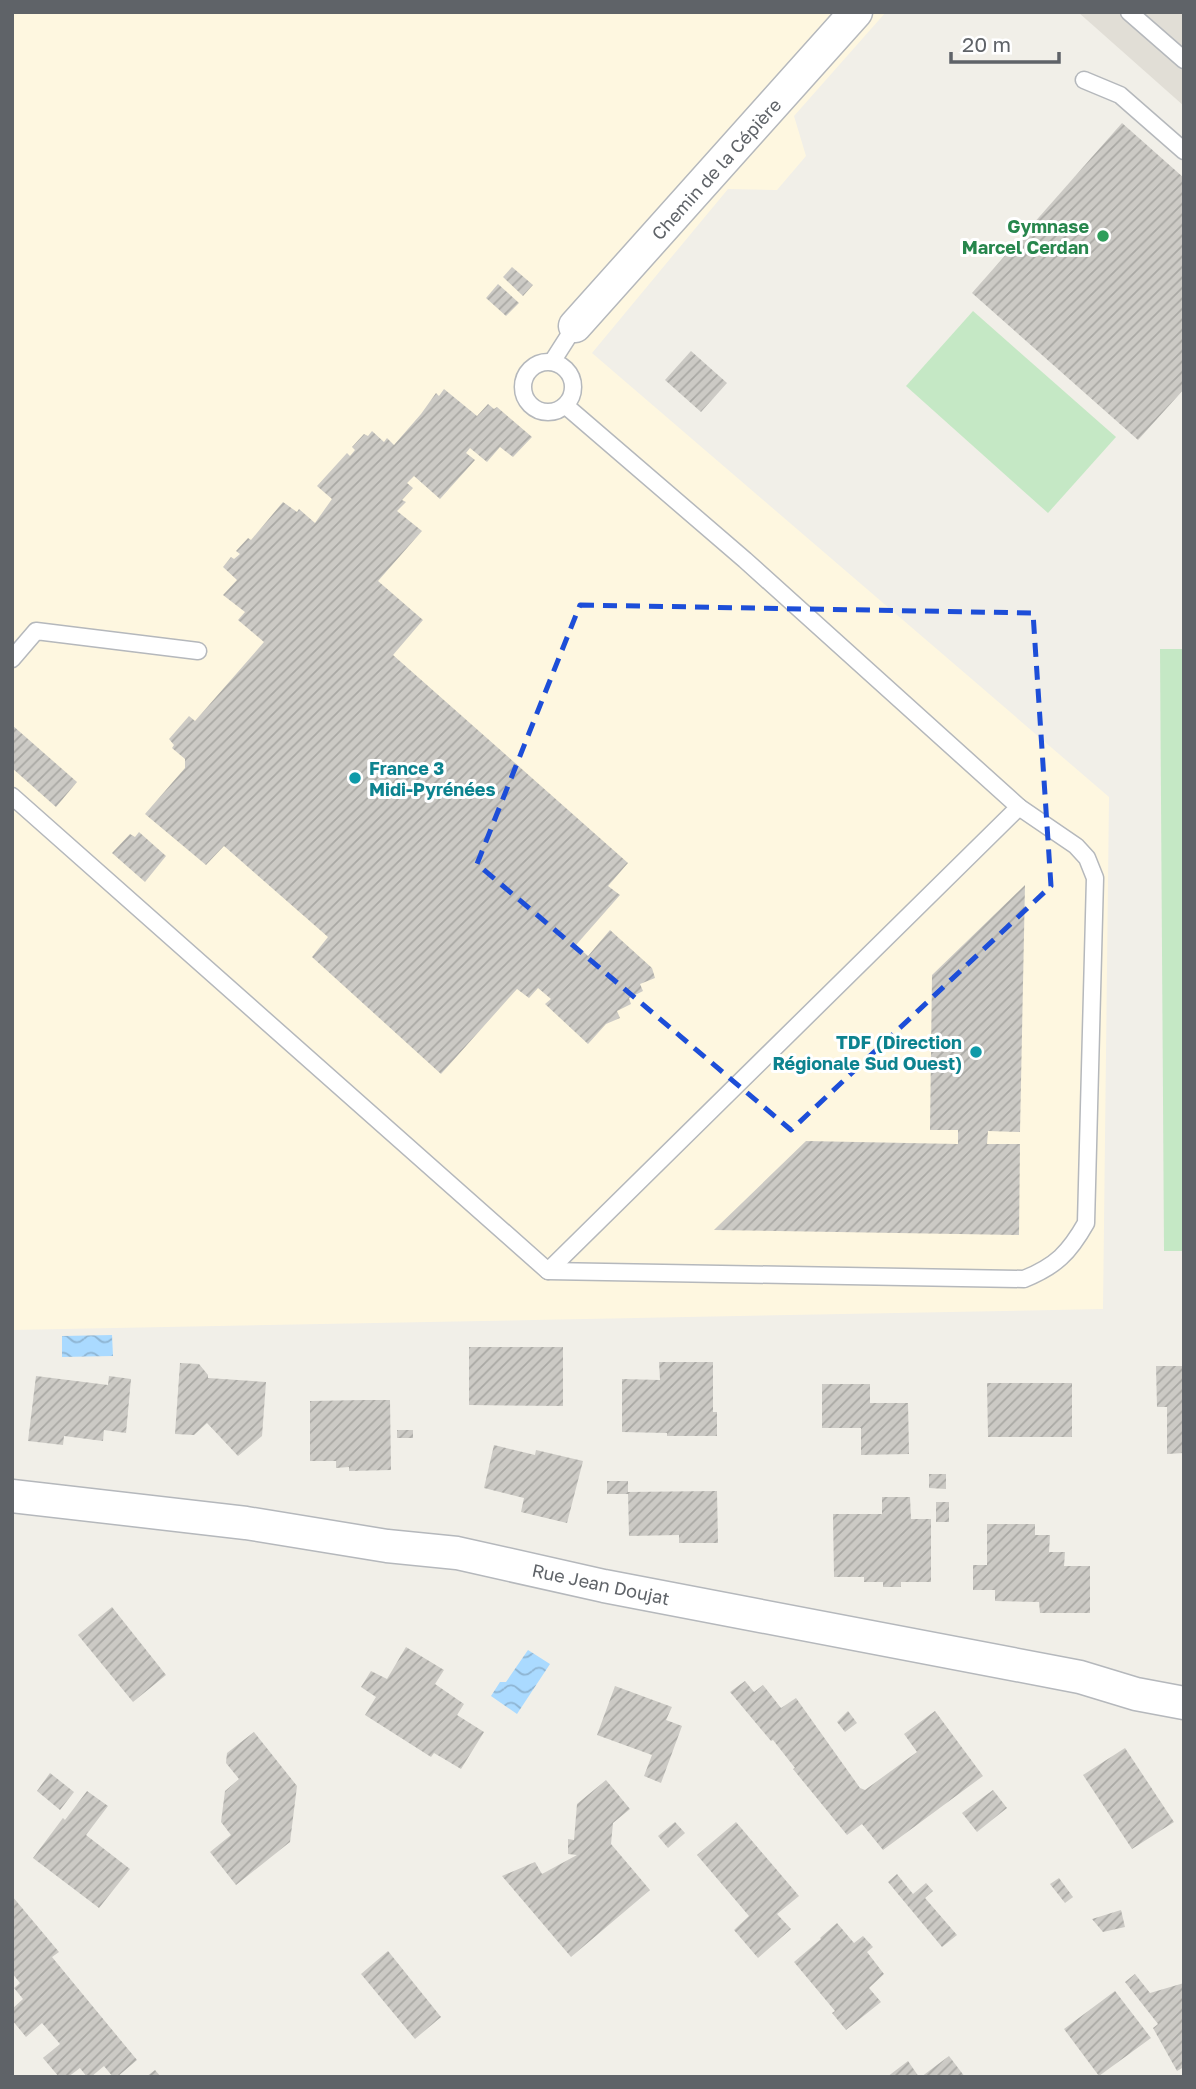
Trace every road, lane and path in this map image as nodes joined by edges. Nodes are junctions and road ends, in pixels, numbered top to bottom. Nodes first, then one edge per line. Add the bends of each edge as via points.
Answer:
1 (856, 12) edge
2 (1129, 12) edge
3 (1184, 60) edge
4 (1084, 80) dead end
5 (1184, 151) edge
6 (575, 326) joint
7 (552, 362) junction
8 (566, 406) junction
9 (198, 651) dead end
10 (12, 659) edge
11 (12, 796) edge
12 (1019, 807) junction
13 (548, 1271) junction
14 (12, 1496) edge
15 (1184, 1703) edge

1 - 6 street, Chemin de la Cépière
2 - 3 lane
4 - 5 lane via 1120,95
6 - 7 lane
7 - 8 lane via 571,376 574,391
7 - 8 lane via 529,371 524,378 524,396 544,413
8 - 12 lane
9 - 10 lane via 36,631
11 - 13 lane
12 - 13 lane
12 - 13 lane via 1076,846 1095,878 1086,1223 1063,1257 1024,1279
14 - 15 street, Rue Jean Doujat via 457,1553 604,1586 1080,1677

